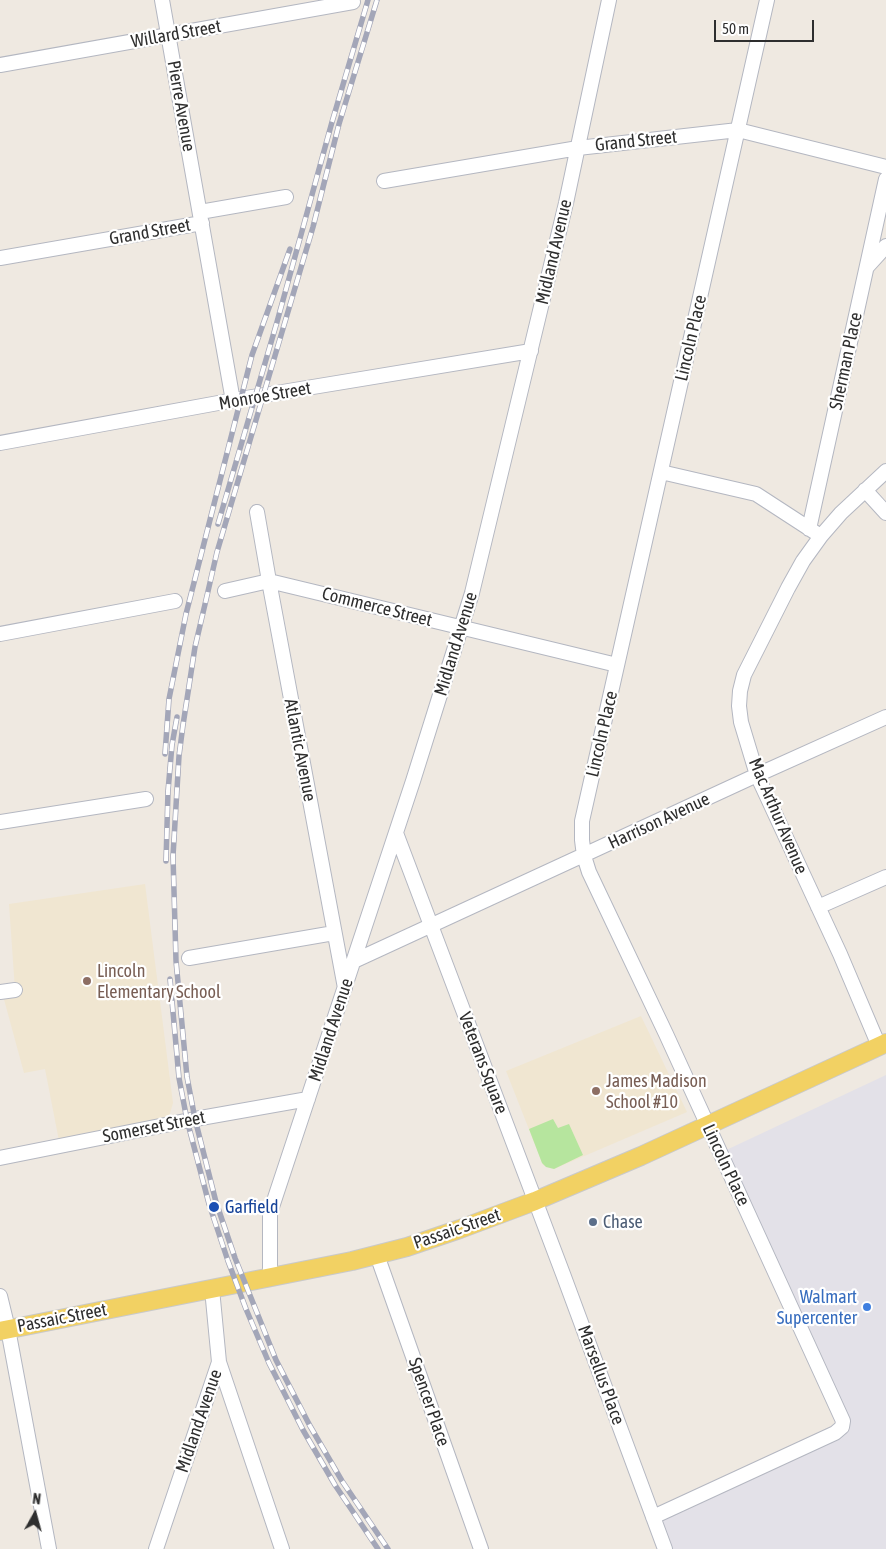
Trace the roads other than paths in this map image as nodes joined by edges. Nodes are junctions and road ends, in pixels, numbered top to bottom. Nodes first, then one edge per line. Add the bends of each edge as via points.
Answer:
1 (162, 0) edge
2 (609, 0) edge
3 (766, 0) edge
4 (353, 2) dead end
5 (168, 35) junction
6 (0, 65) edge
7 (738, 130) junction
8 (578, 148) junction
9 (886, 167) edge
10 (886, 179) edge
11 (384, 180) dead end
12 (286, 197) dead end
13 (882, 213) edge
14 (201, 218) junction
15 (886, 246) edge
16 (0, 258) edge
17 (866, 268) junction
18 (530, 351) junction
19 (233, 401) junction
20 (0, 443) edge
21 (886, 471) edge
22 (661, 472) junction
23 (865, 490) junction
24 (257, 512) dead end
25 (886, 513) edge
26 (815, 532) junction
27 (269, 581) junction
28 (225, 591) dead end
29 (175, 601) dead end
30 (462, 628) junction
31 (0, 634) edge
32 (617, 665) junction
33 (886, 717) edge
34 (757, 775) junction
35 (146, 799) dead end
36 (0, 822) edge
37 (396, 834) junction
38 (584, 856) junction
39 (886, 877) edge
40 (818, 907) junction
41 (432, 926) junction
42 (334, 932) junction
43 (189, 958) dead end
44 (354, 961) junction
45 (345, 988) junction
46 (15, 990) dead end
47 (0, 992) edge
48 (883, 1044) edge
49 (308, 1099) junction
50 (707, 1124) junction
51 (0, 1158) edge
52 (535, 1201) junction
53 (377, 1255) junction
54 (270, 1277) junction
55 (212, 1289) junction
56 (0, 1296) edge
57 (4, 1330) edge
58 (219, 1362) junction
59 (653, 1517) junction
60 (49, 1549) edge
61 (156, 1549) edge
62 (282, 1549) edge
63 (481, 1549) edge
64 (665, 1549) edge

1 - 5 street, Pierre Avenue
2 - 8 street, Midland Avenue
3 - 7 street, Lincoln Place
4 - 5 street, Willard Street
5 - 6 street, Willard Street
5 - 14 street, Pierre Avenue
7 - 8 street, Grand Street
7 - 9 street, Grand Street
7 - 22 street, Lincoln Place
8 - 11 street, Grand Street
8 - 18 street, Midland Avenue
10 - 13 street, Sherman Place
12 - 14 street, Grand Street
13 - 17 street, Sherman Place
14 - 16 street, Grand Street
14 - 19 street, Pierre Avenue
15 - 17 street
17 - 26 street, Sherman Place
18 - 19 street, Monroe Street
18 - 30 street, Midland Avenue
19 - 20 street, Monroe Street
21 - 23 street, Mac Arthur Avenue
22 - 26 street via 756,494
22 - 32 street, Lincoln Place
23 - 25 street
23 - 26 street, Mac Arthur Avenue
24 - 27 street, Atlantic Avenue
26 - 34 street, Mac Arthur Avenue via 744,675 740,691 741,722
27 - 28 street, Commerce Street
27 - 30 street, Commerce Street
27 - 42 street, Atlantic Avenue
29 - 31 street
30 - 32 street, Commerce Street
30 - 37 street, Midland Avenue
32 - 38 street, Lincoln Place via 582,821
33 - 34 street, Harrison Avenue
34 - 38 street, Harrison Avenue
34 - 40 street, Mac Arthur Avenue
35 - 36 street
37 - 41 street, Veterans Square
37 - 44 street, Midland Avenue
38 - 41 street, Harrison Avenue
38 - 50 street, Lincoln Place
39 - 40 street
40 - 48 street, Mac Arthur Avenue
41 - 44 street
41 - 52 street, Veterans Square
42 - 43 street
42 - 45 street, Atlantic Avenue
44 - 45 street, Midland Avenue
45 - 49 street, Midland Avenue
46 - 47 street
48 - 50 main road, Passaic Street
49 - 51 street, Somerset Street via 195,1118
49 - 54 street, Midland Avenue via 270,1213
50 - 52 main road, Passaic Street
50 - 59 street, Lincoln Place via 843,1421 835,1433
52 - 53 main road, Passaic Street
52 - 59 street, Marsellus Place
53 - 54 main road, Passaic Street
53 - 63 street, Spencer Place
54 - 55 main road, Passaic Street
55 - 57 main road, Passaic Street
55 - 58 street, Midland Avenue
56 - 57 street
57 - 60 street
58 - 61 street, Midland Avenue
58 - 62 street
59 - 64 street, Marsellus Place

